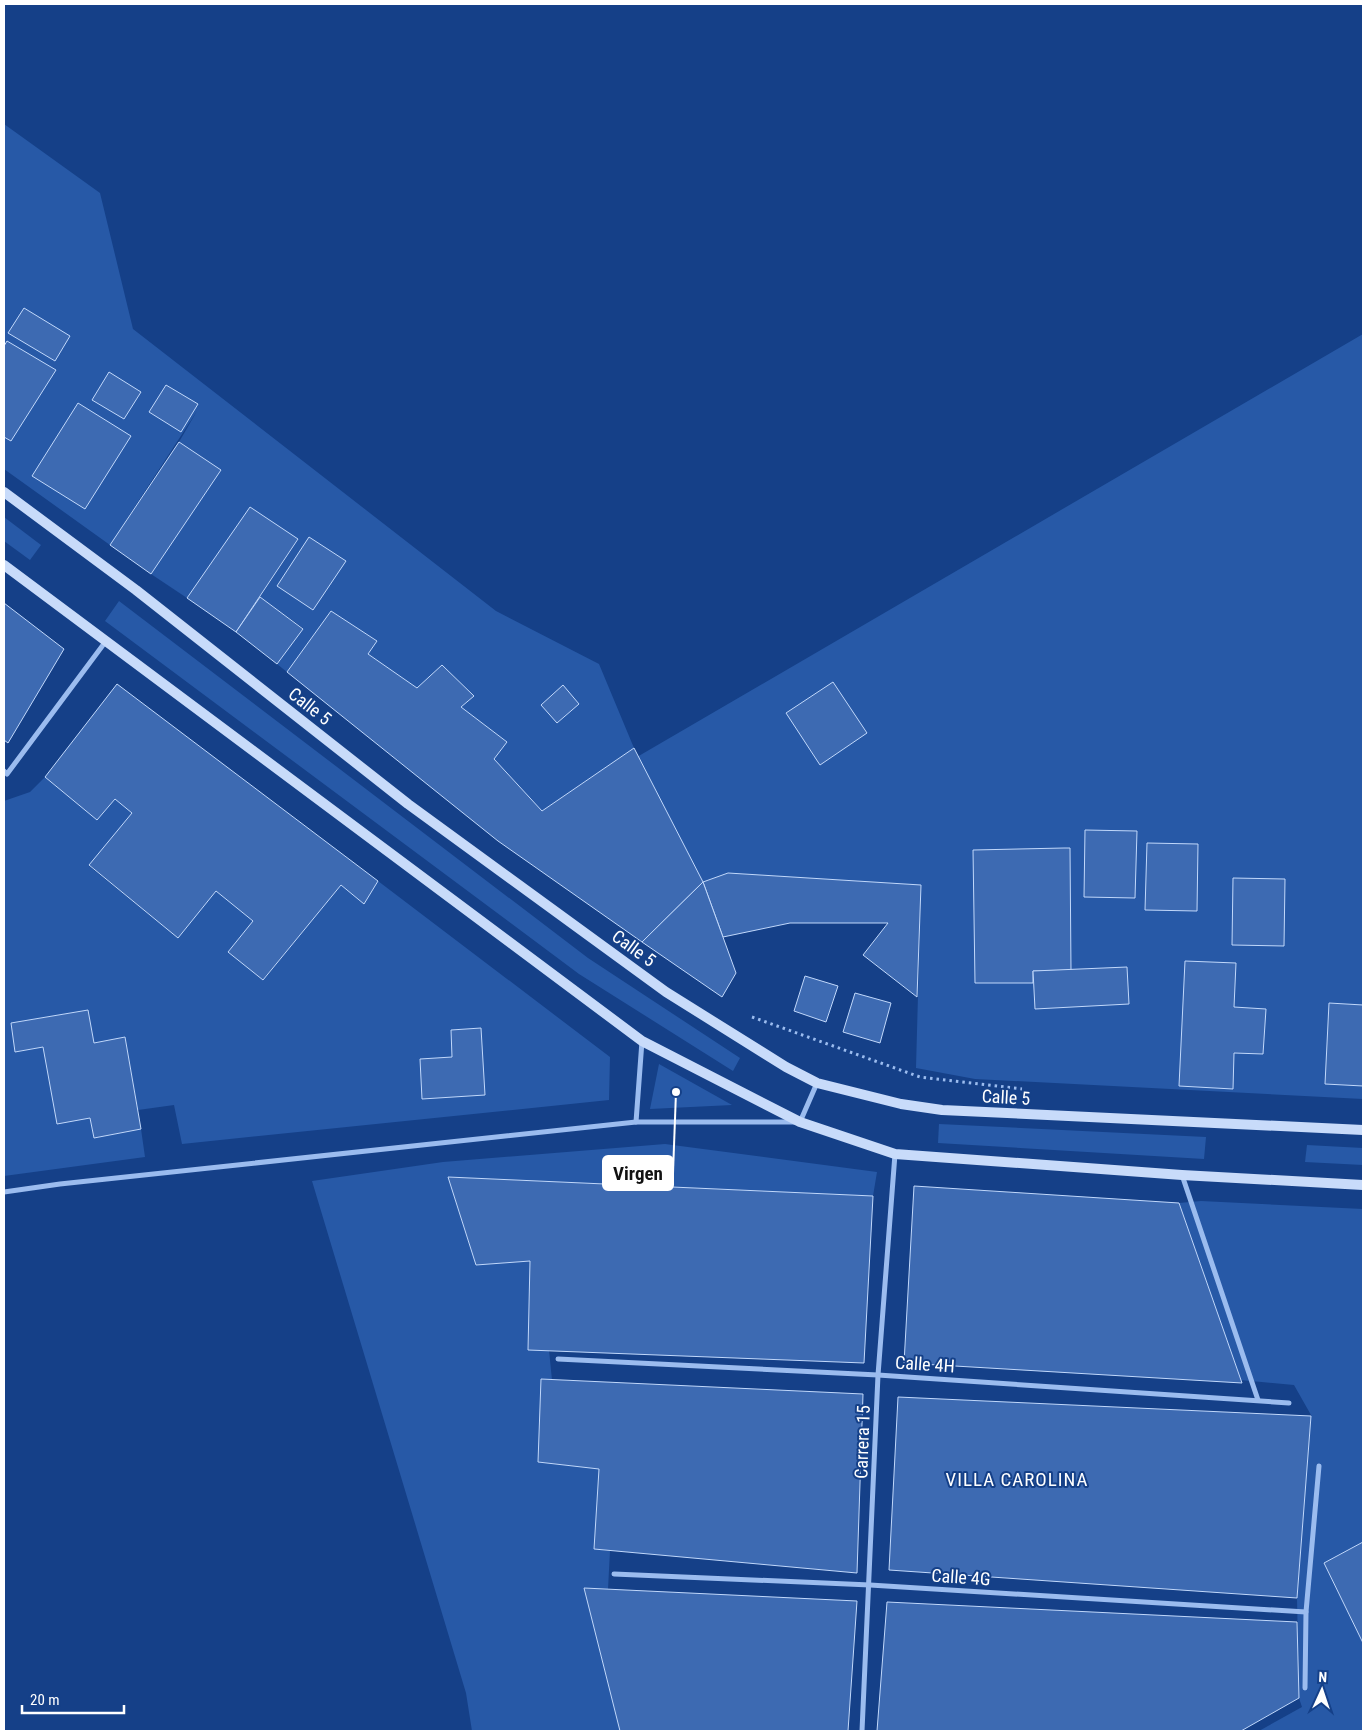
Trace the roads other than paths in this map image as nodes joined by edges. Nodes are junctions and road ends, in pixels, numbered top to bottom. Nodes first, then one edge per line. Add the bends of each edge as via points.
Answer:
1 (4, 492) edge
2 (4, 566) edge
3 (106, 641) junction
4 (4, 771) edge
5 (642, 1041) junction
6 (817, 1083) junction
7 (636, 1122) junction
8 (800, 1122) junction
9 (1363, 1130) edge
10 (895, 1154) junction
11 (1182, 1175) junction
12 (1363, 1185) edge
13 (4, 1192) edge
14 (558, 1359) dead end
15 (878, 1375) junction
16 (1258, 1400) junction
17 (1289, 1403) dead end
18 (1319, 1466) dead end
19 (614, 1574) dead end
20 (870, 1585) junction
21 (1306, 1612) junction
22 (1305, 1688) dead end
23 (862, 1731) edge

1 - 6 main road, Calle 5 via 136,590 408,804 666,992
2 - 3 main road
3 - 4 street via 7,774
3 - 5 main road
5 - 7 street
5 - 8 main road
6 - 8 street
6 - 9 main road, Calle 5 via 901,1104 942,1110
7 - 8 street
7 - 13 street
8 - 10 main road
10 - 11 main road
10 - 15 street, Carrera 15
11 - 12 main road
11 - 16 street
14 - 15 street, Calle 4H
15 - 16 street, Calle 4H
15 - 20 street, Carrera 15
16 - 17 street, Calle 4H
18 - 21 street
19 - 20 street, Calle 4G
20 - 21 street, Calle 4G
20 - 23 street, Carrera 15
21 - 22 street

